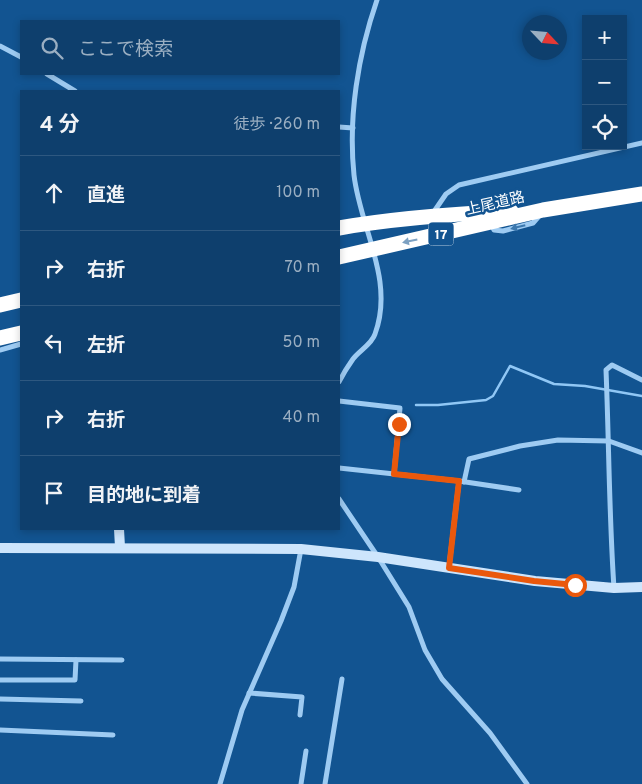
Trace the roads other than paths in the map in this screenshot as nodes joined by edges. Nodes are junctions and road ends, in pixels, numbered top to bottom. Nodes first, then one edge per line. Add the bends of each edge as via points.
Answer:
1 (377, 0) edge
2 (0, 46) edge
3 (20, 56) edge
4 (49, 75) edge
5 (73, 90) edge
6 (340, 127) edge
7 (354, 128) junction
8 (642, 142) edge
9 (642, 194) edge
10 (543, 210) junction
11 (432, 216) junction
12 (365, 223) junction
13 (340, 228) edge
14 (373, 249) junction
15 (340, 257) edge
16 (20, 300) edge
17 (0, 305) edge
18 (20, 333) edge
19 (0, 338) edge
20 (20, 344) edge
21 (0, 350) edge
22 (340, 380) edge
23 (642, 380) edge
24 (340, 401) edge
25 (609, 441) junction
26 (642, 453) edge
27 (340, 468) edge
28 (394, 474) junction
29 (461, 481) junction
30 (519, 490) dead end
31 (340, 500) edge
32 (119, 530) edge
33 (120, 547) junction
34 (0, 548) edge
35 (301, 549) junction
36 (378, 557) junction
37 (449, 568) junction
38 (642, 587) edge
39 (614, 588) junction
40 (0, 659) edge
41 (76, 660) junction
42 (122, 660) dead end
43 (342, 679) dead end
44 (0, 680) edge
45 (249, 693) junction
46 (0, 699) edge
47 (81, 701) dead end
48 (300, 715) dead end
49 (0, 730) edge
50 (112, 735) dead end
51 (306, 750) dead end
52 (220, 784) edge
53 (301, 784) edge
54 (325, 784) edge
55 (527, 784) edge

1 - 7 street via 357,83
2 - 3 street
4 - 5 street
6 - 7 street
7 - 12 street via 354,175
8 - 11 street via 459,185 446,194
9 - 10 highway, 上尾道路 / 17
10 - 11 highway, 上尾道路 / 17
10 -> 14 highway, 上尾道路 / 17
11 - 12 highway, 上尾道路 / 17
12 - 13 highway, 上尾道路 / 17
12 - 14 street
14 - 15 highway, 上尾道路 / 17
14 - 22 street via 380,286 380,313 375,336 353,359
16 - 17 highway
18 - 19 highway
20 - 21 street
23 - 25 street via 612,364 606,370
24 - 28 street via 400,408
25 - 26 street
25 - 29 street via 558,440 469,459
25 - 39 street via 609,516
27 - 28 street
28 - 29 street
29 - 30 street
29 - 37 street
31 - 36 street
32 - 33 street
33 - 34 street
33 - 35 street
35 - 36 street
35 - 45 street via 291,595
36 - 37 street
36 - 55 street via 409,607 425,650 442,679 490,733
37 - 39 street via 534,581
38 - 39 street
40 - 41 street
41 - 42 street
41 - 44 street via 75,680
43 - 54 street
45 - 48 street via 302,697
45 - 52 street
46 - 47 street
49 - 50 street
51 - 53 street

